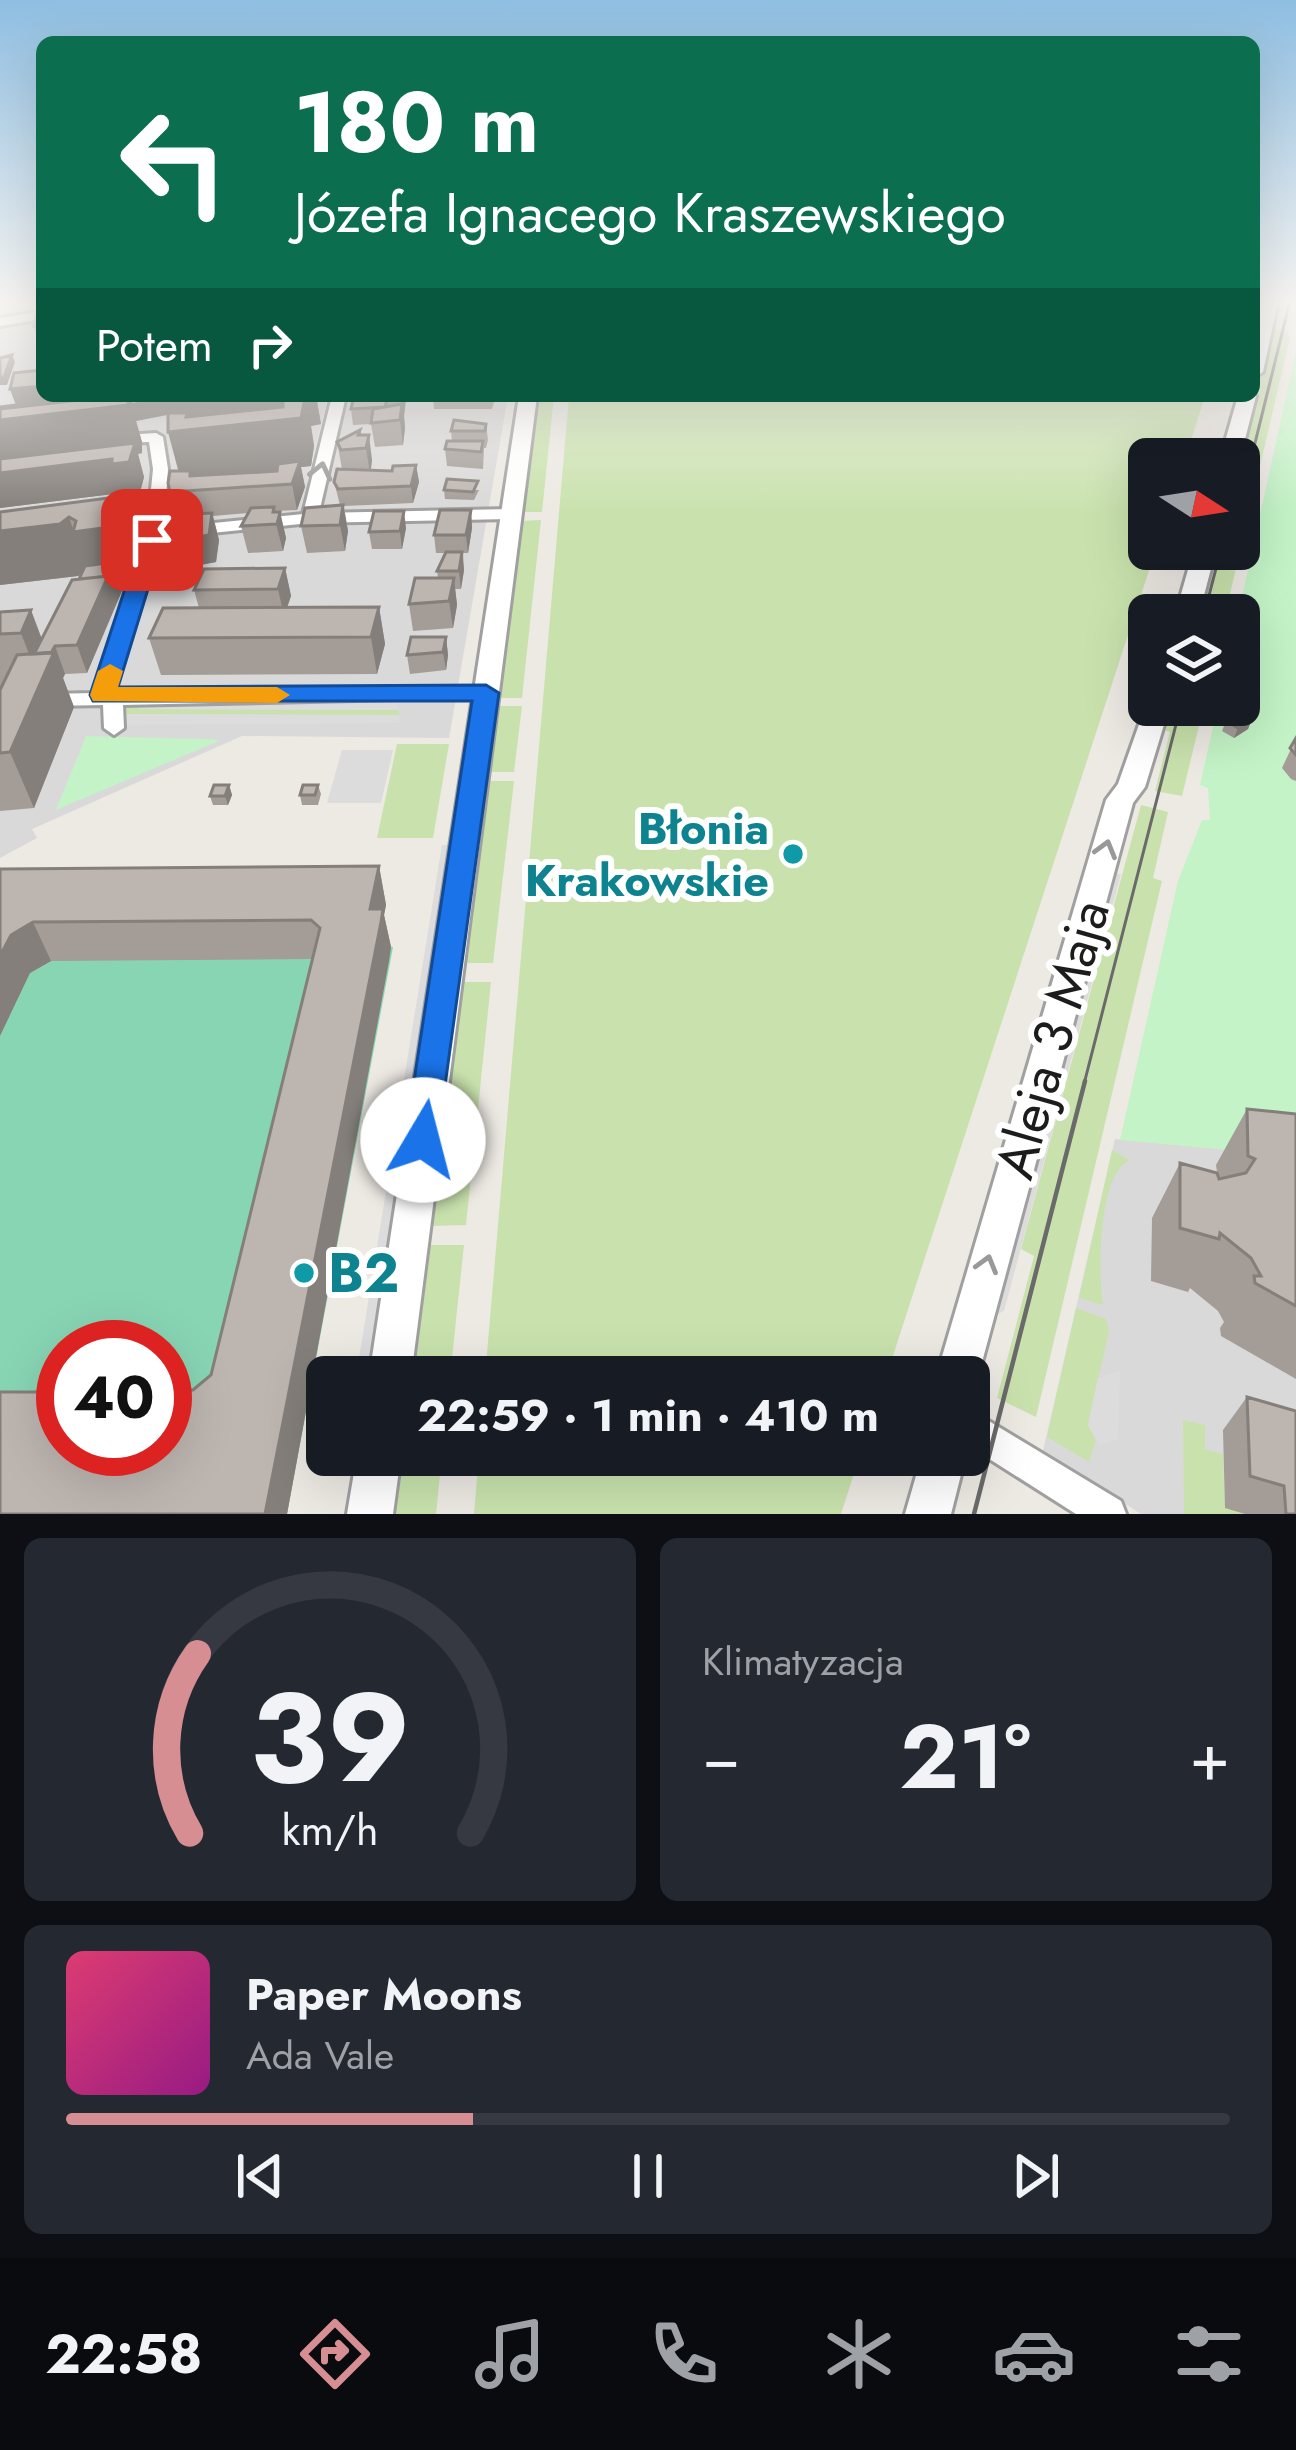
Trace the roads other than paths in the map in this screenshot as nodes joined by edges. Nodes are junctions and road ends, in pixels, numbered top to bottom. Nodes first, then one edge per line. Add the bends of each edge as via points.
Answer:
1 (338, 402) edge
2 (527, 402) edge
3 (1245, 402) edge
4 (1236, 438) edge
5 (103, 440) edge
6 (512, 514) junction
7 (310, 518) junction
8 (154, 532) junction
9 (79, 543) edge
10 (486, 693) junction
11 (107, 695) junction
12 (0, 701) edge
13 (1150, 726) edge
14 (114, 728) dead end
15 (393, 1356) edge
16 (963, 1356) edge
17 (990, 1439) edge
18 (376, 1476) edge
19 (938, 1476) edge
20 (370, 1514) edge
21 (928, 1514) edge
22 (1108, 1514) edge

7 -> 1 street
2 - 6 street
3 - 4 street
5 - 8 street via 156,437
6 - 7 street
6 - 10 street
7 - 8 street
8 - 9 street
8 - 11 street
10 - 11 street
10 - 15 street
11 - 12 street
11 - 14 street
16 -> 13 street, Aleja 3 Maja via 1120,800
17 - 22 street
18 - 20 street
19 - 21 street

